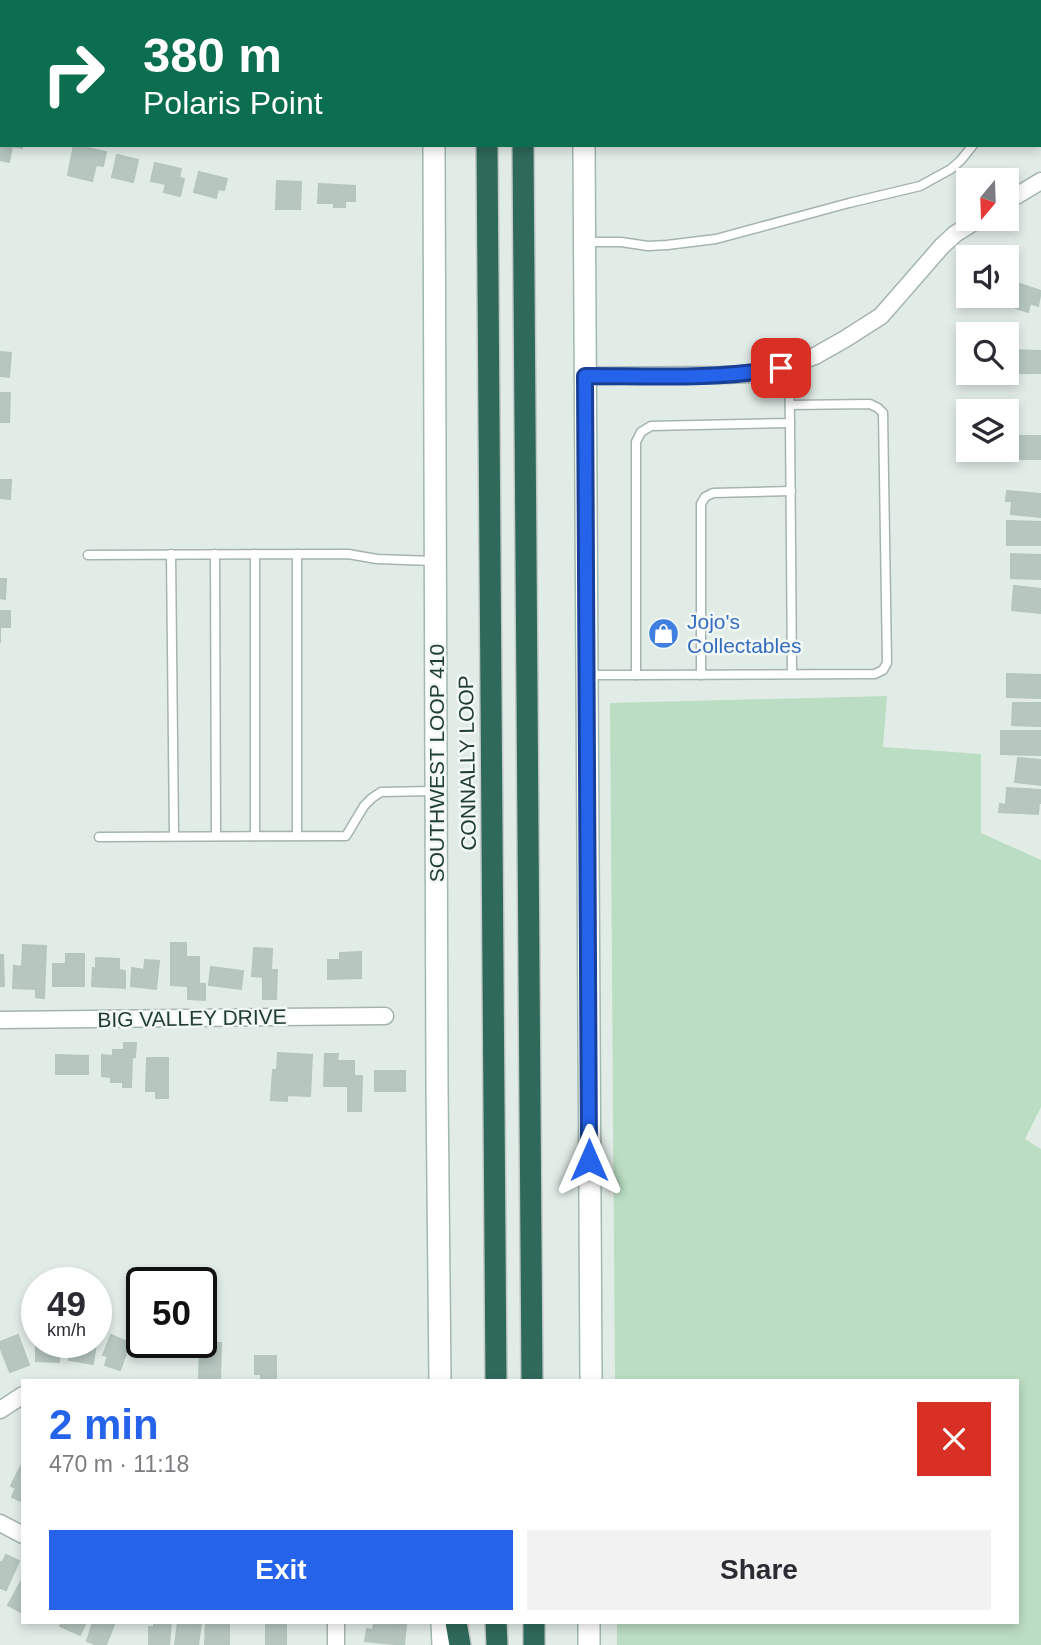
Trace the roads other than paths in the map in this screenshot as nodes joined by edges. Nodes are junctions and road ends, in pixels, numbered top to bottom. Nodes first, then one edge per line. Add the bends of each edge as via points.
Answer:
1 (434, 147) edge
2 (487, 147) edge
3 (523, 147) edge
4 (584, 147) edge
5 (971, 147) edge
6 (1041, 181) edge
7 (1019, 194) edge
8 (960, 231) edge
9 (585, 242) junction
10 (789, 365) junction
11 (585, 376) junction
12 (790, 405) junction
13 (790, 423) junction
14 (791, 491) junction
15 (171, 554) junction
16 (215, 554) junction
17 (255, 554) junction
18 (296, 554) junction
19 (88, 555) dead end
20 (436, 561) junction
21 (792, 674) junction
22 (587, 675) junction
23 (636, 675) junction
24 (701, 675) junction
25 (436, 791) junction
26 (99, 836) dead end
27 (174, 836) junction
28 (216, 836) junction
29 (256, 836) junction
30 (296, 836) junction
31 (385, 1016) dead end
32 (0, 1020) edge
33 (440, 1379) edge
34 (496, 1379) edge
35 (532, 1379) edge
36 (590, 1379) edge
37 (21, 1396) edge
38 (0, 1410) edge
39 (0, 1523) edge
40 (21, 1534) edge
41 (336, 1624) edge
42 (442, 1624) edge
43 (456, 1624) edge
44 (496, 1624) edge
45 (534, 1624) edge
46 (589, 1624) edge
47 (336, 1645) edge
48 (443, 1645) edge
49 (460, 1645) edge
50 (496, 1645) edge
51 (534, 1645) edge
52 (589, 1645) edge

1 - 20 main road, SOUTHWEST LOOP 410
2 - 34 highway, CONNALLY LOOP
3 - 35 highway
4 - 9 main road
5 - 9 lane via 951,169 920,186 716,239 648,246
6 - 7 street
8 - 10 street via 881,316 815,356
9 - 11 main road
10 - 11 street via 751,374
10 - 12 lane
11 - 22 main road
12 - 13 lane
12 - 21 lane via 870,404 883,413 887,663 875,674
13 - 14 lane
13 - 23 lane via 651,426 641,432 636,442
14 - 21 lane
14 - 24 lane via 713,493 701,504
15 - 16 lane
15 - 19 lane
15 - 27 lane
16 - 17 lane
16 - 28 lane
17 - 18 lane
17 - 29 lane
18 - 20 lane
18 - 30 lane
20 - 25 main road, SOUTHWEST LOOP 410
21 - 24 lane
22 - 23 lane
22 - 36 main road
23 - 24 lane
25 - 30 lane via 381,792 364,806 346,836
25 - 33 main road, SOUTHWEST LOOP 410
26 - 27 lane
27 - 28 lane
28 - 29 lane
29 - 30 lane
31 - 32 street, BIG VALLEY DRIVE
37 - 38 street
39 - 40 street
41 - 47 street
42 - 48 main road
43 - 49 highway
44 - 50 highway
45 - 51 highway
46 - 52 main road

